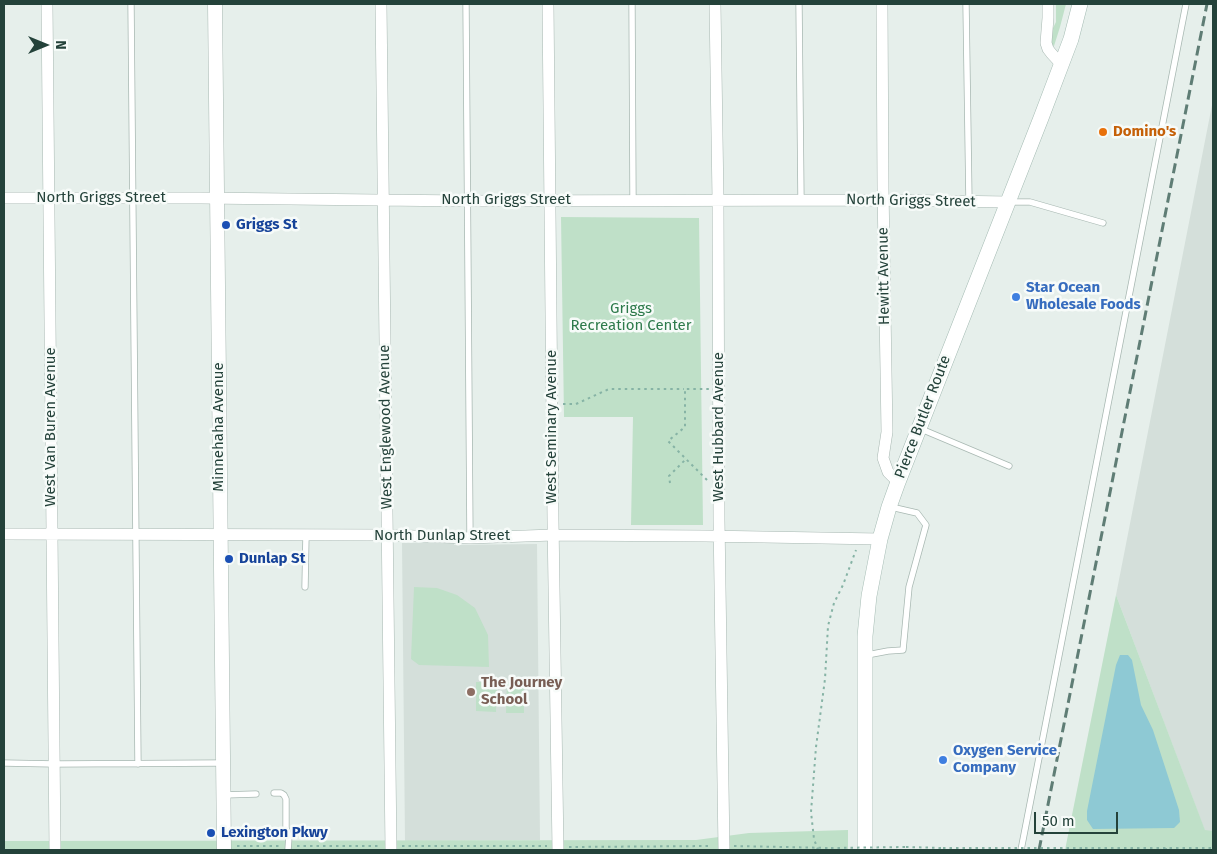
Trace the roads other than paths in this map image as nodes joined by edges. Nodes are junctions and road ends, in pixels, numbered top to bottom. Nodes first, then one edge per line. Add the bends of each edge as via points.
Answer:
1 (47, 4) edge
2 (131, 4) edge
3 (215, 4) edge
4 (381, 4) edge
5 (466, 4) edge
6 (548, 4) edge
7 (632, 4) edge
8 (715, 4) edge
9 (798, 4) edge
10 (882, 4) edge
11 (966, 4) edge
12 (1048, 4) edge
13 (1080, 4) edge
14 (1186, 4) edge
15 (1061, 64) junction
16 (4, 198) edge
17 (49, 198) junction
18 (133, 198) junction
19 (217, 198) junction
20 (384, 200) junction
21 (467, 200) junction
22 (550, 200) junction
23 (632, 200) junction
24 (718, 200) junction
25 (801, 200) junction
26 (883, 200) junction
27 (969, 202) junction
28 (1008, 202) junction
29 (1103, 223) dead end
30 (919, 429) junction
31 (1009, 466) dead end
32 (898, 482) junction
33 (889, 507) junction
34 (4, 534) edge
35 (136, 534) junction
36 (220, 534) junction
37 (52, 535) junction
38 (306, 535) junction
39 (387, 535) junction
40 (553, 535) junction
41 (719, 536) junction
42 (470, 538) junction
43 (880, 539) junction
44 (305, 587) dead end
45 (864, 656) junction
46 (4, 763) edge
47 (223, 763) junction
48 (55, 764) junction
49 (138, 764) junction
50 (256, 794) dead end
51 (274, 794) dead end
52 (223, 795) junction
53 (230, 848) edge
54 (288, 848) edge
55 (391, 848) edge
56 (558, 848) edge
57 (724, 848) edge
58 (55, 850) edge
59 (865, 850) edge
60 (1021, 850) edge

1 - 17 street, West Van Buren Avenue
2 - 18 lane
3 - 19 street, Minnehaha Avenue
4 - 20 street, West Englewood Avenue
5 - 21 lane
6 - 22 street, West Seminary Avenue
7 - 23 lane
8 - 24 street, West Hubbard Avenue
9 - 25 lane
10 - 26 street, Hewitt Avenue
11 - 27 lane
12 - 15 street via 1046,43
13 - 15 main road, Pierce Butler Route
14 - 60 lane
15 - 28 main road, Pierce Butler Route
16 - 17 street, North Griggs Street
17 - 18 street, North Griggs Street
17 - 37 street, West Van Buren Avenue
18 - 19 street, North Griggs Street
18 - 35 lane
19 - 20 street, North Griggs Street
19 - 36 street, Minnehaha Avenue
20 - 21 street, North Griggs Street
20 - 39 street, West Englewood Avenue
21 - 22 street, North Griggs Street
21 - 42 lane
22 - 23 street, North Griggs Street
22 - 40 street, West Seminary Avenue
23 - 24 street, North Griggs Street
24 - 25 street, North Griggs Street
24 - 41 street, West Hubbard Avenue
25 - 26 street, North Griggs Street
26 - 27 street, North Griggs Street
26 - 32 street, Hewitt Avenue via 887,432 883,458 888,472
27 - 28 street, North Griggs Street
28 - 29 lane via 1030,202
28 - 30 main road, Pierce Butler Route
30 - 31 lane
30 - 32 main road, Pierce Butler Route
32 - 33 main road, Pierce Butler Route
33 - 43 main road, Pierce Butler Route
33 - 45 lane via 917,513 926,525 909,587 903,650
34 - 37 street, North Dunlap Street
35 - 36 street, North Dunlap Street
35 - 37 street, North Dunlap Street
35 - 49 lane
36 - 38 street, North Dunlap Street
36 - 47 street, Minnehaha Avenue
37 - 48 street, West Van Buren Avenue
38 - 39 street, North Dunlap Street
38 - 44 lane
39 - 42 street, North Dunlap Street
39 - 55 street, West Englewood Avenue
40 - 41 street, North Dunlap Street
40 - 42 street, North Dunlap Street
40 - 56 street, West Seminary Avenue
41 - 43 street, North Dunlap Street
41 - 57 street, West Hubbard Avenue
43 - 45 main road, Pierce Butler Route via 869,596
45 - 59 main road, Pierce Butler Route
46 - 48 lane
47 - 49 lane
47 - 52 street, Minnehaha Avenue
48 - 49 lane
48 - 58 street, West Van Buren Avenue
50 - 52 lane
51 - 54 lane via 284,795 286,799
52 - 53 street, Minnehaha Avenue

